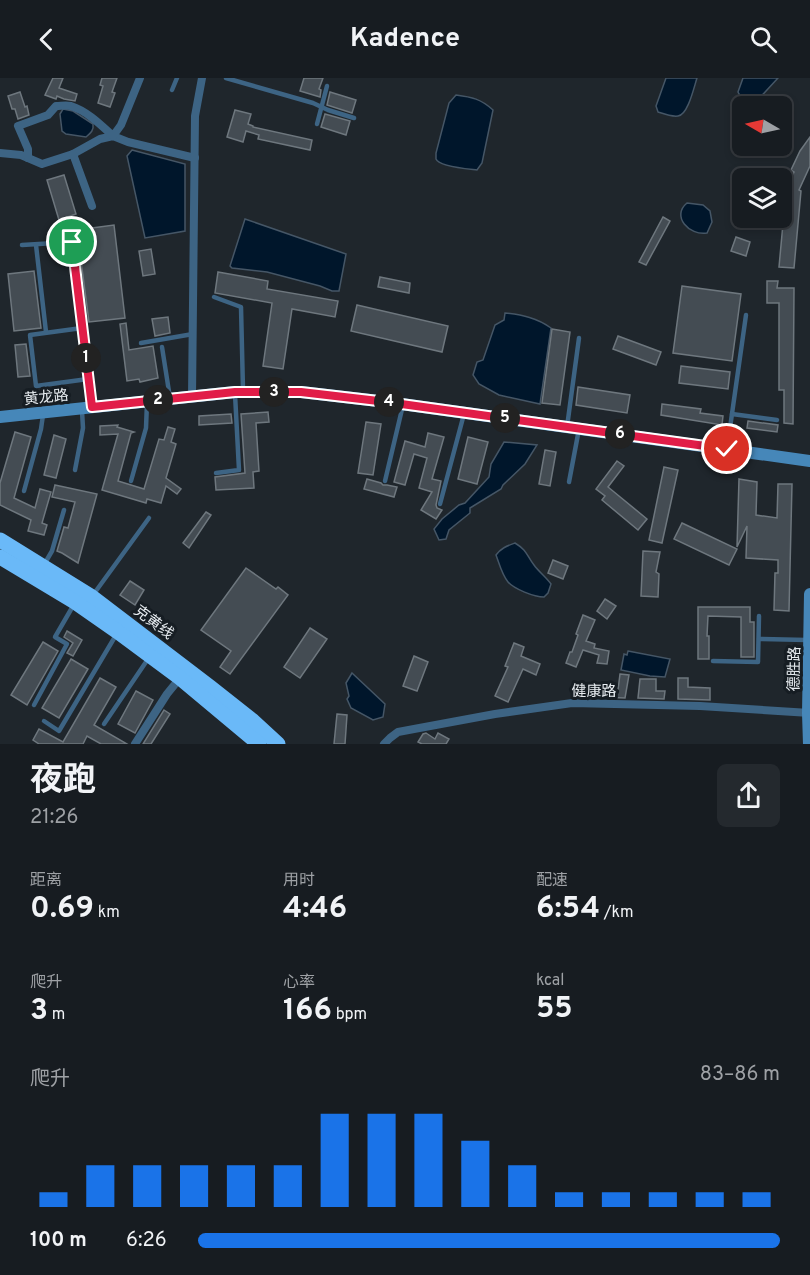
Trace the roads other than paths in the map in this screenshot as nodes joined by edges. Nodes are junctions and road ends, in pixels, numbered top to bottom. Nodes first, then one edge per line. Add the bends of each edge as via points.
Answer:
1 (140, 78) edge
2 (177, 78) edge
3 (202, 78) edge
4 (226, 78) edge
5 (327, 86) dead end
6 (172, 90) dead end
7 (321, 107) junction
8 (354, 118) dead end
9 (317, 124) dead end
10 (114, 136) junction
11 (0, 153) edge
12 (73, 154) junction
13 (28, 158) junction
14 (195, 158) junction
15 (92, 206) dead end
16 (36, 244) junction
17 (22, 246) dead end
18 (214, 297) dead end
19 (746, 315) dead end
20 (82, 328) junction
21 (46, 332) junction
22 (193, 334) junction
23 (579, 338) dead end
24 (141, 343) dead end
25 (162, 347) dead end
26 (88, 379) junction
27 (239, 392) junction
28 (192, 397) junction
29 (170, 399) junction
30 (147, 401) junction
31 (403, 404) junction
32 (87, 408) junction
33 (44, 412) junction
34 (464, 413) junction
35 (732, 414) junction
36 (0, 417) edge
37 (777, 420) dead end
38 (573, 428) junction
39 (727, 449) junction
40 (810, 461) edge
41 (75, 470) dead end
42 (216, 473) dead end
43 (131, 481) dead end
44 (385, 482) dead end
45 (569, 482) dead end
46 (24, 491) dead end
47 (440, 504) dead end
48 (64, 510) dead end
49 (149, 518) dead end
50 (0, 540) edge
51 (0, 557) edge
52 (43, 567) junction
53 (810, 594) edge
54 (92, 597) junction
55 (75, 602) junction
56 (759, 616) dead end
57 (118, 632) junction
58 (759, 639) junction
59 (809, 640) edge
60 (150, 656) junction
61 (713, 661) dead end
62 (180, 678) junction
63 (34, 705) dead end
64 (809, 713) edge
65 (44, 721) dead end
66 (104, 724) dead end
67 (135, 744) edge
68 (259, 744) edge
69 (278, 744) edge
70 (384, 744) edge
71 (809, 744) edge

1 - 10 street
2 - 6 lane
3 - 14 street via 195,116
4 - 7 lane
5 - 7 lane
7 - 8 lane
7 - 9 lane
10 - 12 street
10 - 13 street via 82,111 56,106 48,116 18,126
10 - 14 street
11 - 13 street
12 - 13 street via 42,164
12 - 15 street
14 - 22 street
16 - 17 lane
16 - 20 lane via 72,242
16 - 21 lane
18 - 27 lane via 241,307
19 - 35 lane
20 - 21 lane
20 - 26 lane
21 - 26 lane via 30,335 36,386
22 - 24 lane
22 - 28 street
23 - 38 lane
25 - 29 lane
26 - 32 lane
27 - 28 main road, 黄龙路
27 - 31 main road, 黄龙路 via 301,392
27 - 42 lane via 239,470
28 - 29 main road, 黄龙路
29 - 30 main road, 黄龙路
30 - 32 main road, 黄龙路
30 - 43 lane via 146,428
31 - 34 main road, 黄龙路
31 - 44 lane
32 - 33 main road, 黄龙路
32 - 41 lane
33 - 36 main road, 黄龙路
33 - 46 lane
34 - 38 main road, 黄龙路
34 - 47 lane
35 - 37 lane
35 - 39 lane
38 - 39 main road, 黄龙路
38 - 45 lane
39 - 40 main road, 黄龙路
48 - 52 lane
49 - 54 lane
50 - 52 highway, 克黄线
51 - 55 highway, 克黄线
52 - 54 highway, 克黄线
53 - 59 main road, 德胜路
54 - 69 highway, 克黄线
55 - 57 highway, 克黄线
55 - 63 lane via 55,637 67,644
56 - 58 lane
57 - 60 highway, 克黄线
57 - 65 lane via 59,731
58 - 59 lane
58 - 61 lane via 758,662
59 - 64 main road, 德胜路
60 - 62 highway, 克黄线
60 - 66 lane
62 - 67 street
62 - 68 highway, 克黄线
64 - 70 street, 健康路 via 572,703 398,732
64 - 71 main road, 德胜路

